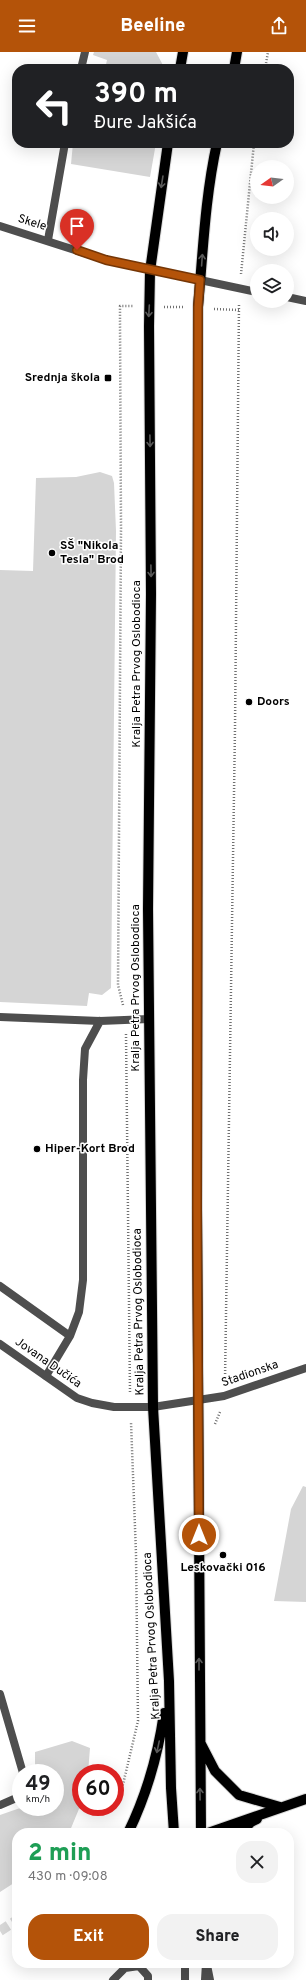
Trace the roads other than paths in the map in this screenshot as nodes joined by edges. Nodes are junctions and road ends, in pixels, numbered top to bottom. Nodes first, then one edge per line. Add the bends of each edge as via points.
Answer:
1 (85, 52) edge
2 (183, 52) edge
3 (238, 52) edge
4 (82, 64) edge
5 (181, 64) edge
6 (235, 64) edge
7 (64, 148) edge
8 (167, 148) edge
9 (216, 148) edge
10 (0, 226) edge
11 (48, 240) junction
12 (150, 270) junction
13 (200, 280) junction
14 (250, 290) edge
15 (294, 298) edge
16 (306, 301) edge
17 (0, 1017) edge
18 (149, 1019) junction
19 (100, 1021) junction
20 (0, 1286) edge
21 (70, 1336) junction
22 (0, 1344) edge
23 (306, 1368) edge
24 (46, 1376) junction
25 (199, 1401) junction
26 (153, 1407) junction
27 (169, 1681) junction
28 (0, 1694) edge
29 (199, 1740) junction
30 (19, 1764) edge
31 (12, 1799) edge
32 (306, 1799) edge
33 (0, 1804) edge
34 (280, 1807) junction
35 (130, 1828) edge
36 (174, 1828) edge
37 (201, 1828) edge
38 (222, 1828) edge
39 (245, 1828) edge
40 (125, 1968) edge
41 (141, 1968) edge
42 (185, 1968) edge
43 (206, 1968) edge
44 (208, 1968) edge
45 (113, 1980) edge
46 (148, 1980) edge
47 (185, 1980) edge
48 (205, 1980) edge
49 (210, 1980) edge

1 - 4 street
2 - 5 main road
3 - 6 main road
7 - 11 street
8 -> 12 main road, Kralja Petra Prvog Oslobodioca
13 -> 9 main road via 203,234
10 - 11 street, Skele
11 - 12 street, Skele via 106,260
12 - 13 street, Skele
12 -> 18 main road, Kralja Petra Prvog Oslobodioca
13 - 14 street, Skele
13 - 25 main road via 197,1209
15 - 16 street
17 - 19 street
18 - 19 street
18 - 26 main road, Kralja Petra Prvog Oslobodioca
19 - 21 street via 85,1049 83,1280 79,1312
20 - 21 street
21 - 24 street
22 - 24 street, Jovana Dučića
23 - 25 street, Stadionska via 224,1396
24 - 26 street, Jovana Dučića via 77,1398 92,1403 130,1408
25 - 26 street, Stadionska
29 -> 25 main road
26 - 27 main road, Kralja Petra Prvog Oslobodioca
27 -> 35 main road via 153,1768 141,1806
27 - 36 main road, Kralja Petra Prvog Oslobodioca
28 - 30 street
29 - 34 main road via 215,1771 239,1795
37 -> 29 main road
31 - 33 street
32 - 34 main road
34 - 38 main road
34 - 39 main road via 251,1822
40 - 45 street
41 - 46 street via 148,1976
42 - 47 street
43 - 48 street
44 - 49 street

